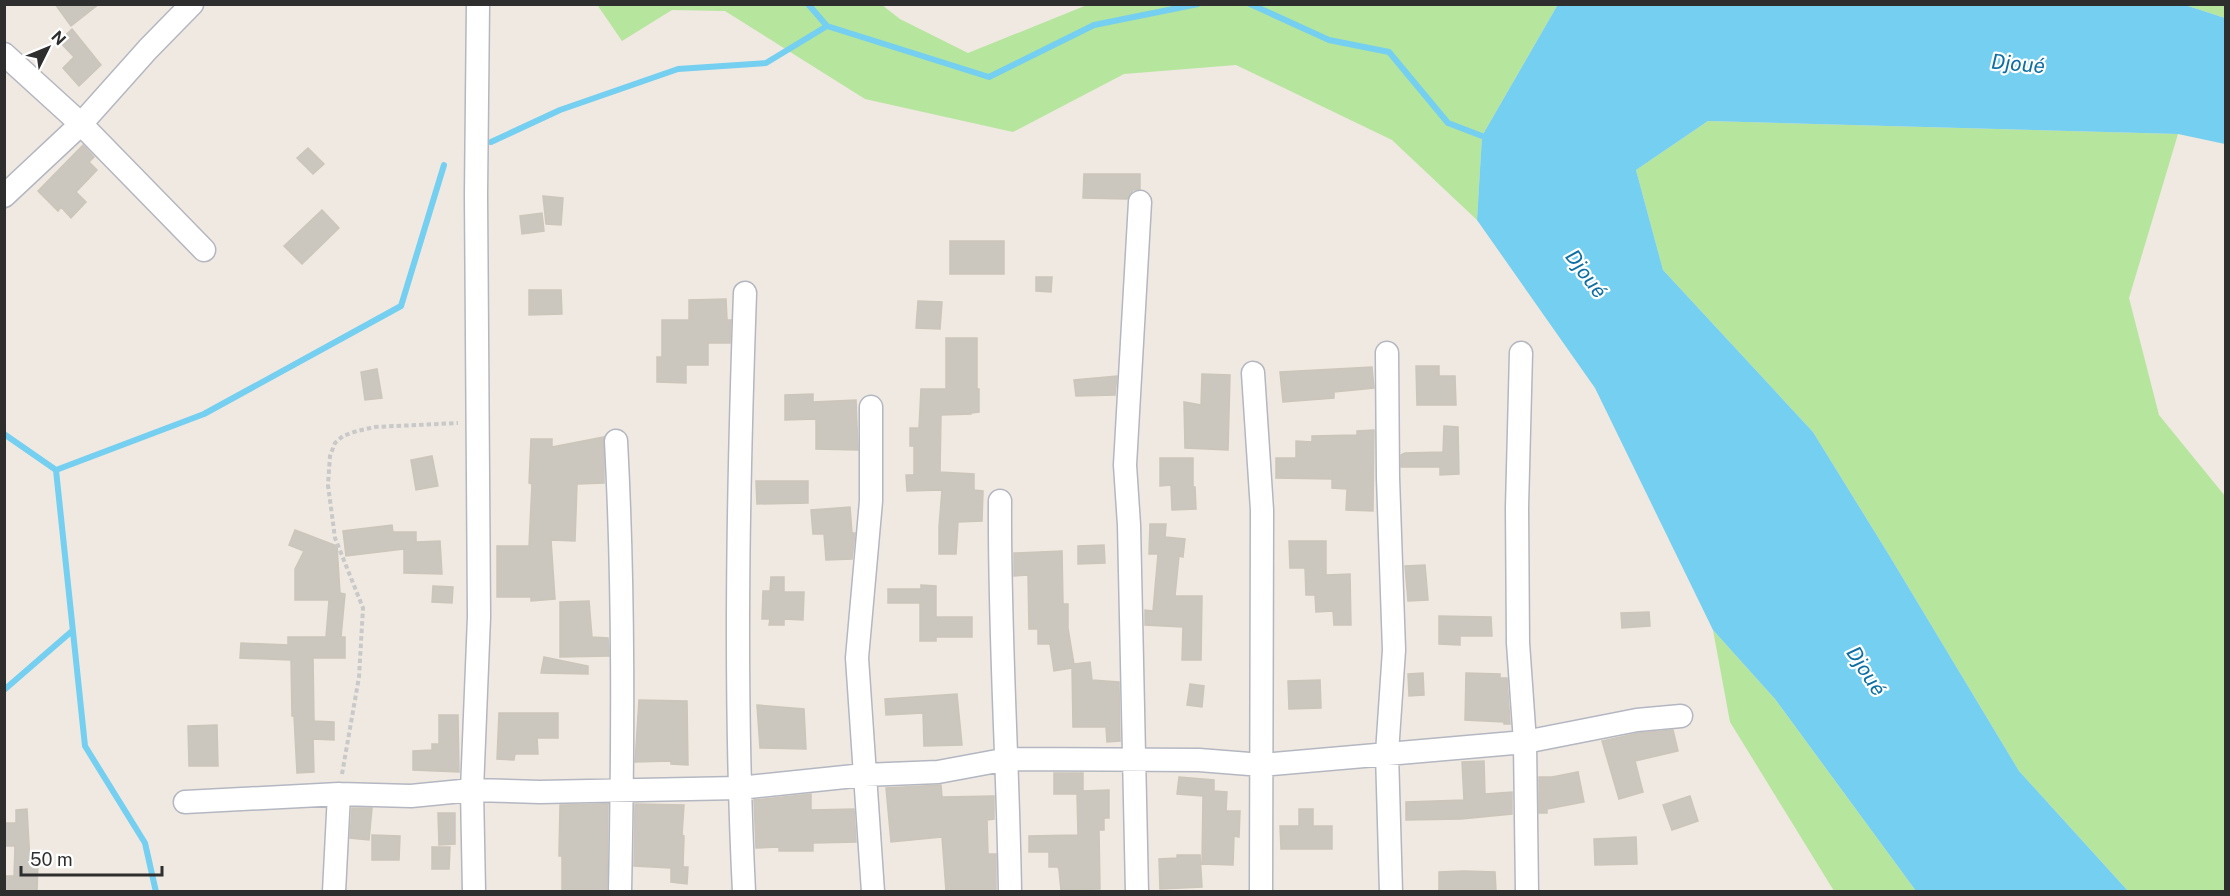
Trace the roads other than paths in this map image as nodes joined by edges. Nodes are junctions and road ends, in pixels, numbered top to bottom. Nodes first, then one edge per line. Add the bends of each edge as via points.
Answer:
1 (192, 4) edge
2 (478, 4) edge
3 (4, 54) edge
4 (81, 124) junction
5 (4, 196) edge
6 (1140, 202) dead end
7 (204, 250) dead end
8 (745, 293) dead end
9 (1387, 353) dead end
10 (1521, 353) dead end
11 (1253, 373) dead end
12 (871, 407) dead end
13 (616, 441) dead end
14 (1000, 501) dead end
15 (1681, 716) dead end
16 (1525, 742) junction
17 (1388, 753) junction
18 (1008, 759) junction
19 (1135, 759) junction
20 (1262, 765) junction
21 (864, 775) junction
22 (739, 788) junction
23 (622, 789) junction
24 (472, 790) junction
25 (339, 794) junction
26 (185, 802) dead end
27 (334, 891) edge
28 (474, 891) edge
29 (620, 891) edge
30 (744, 891) edge
31 (873, 891) edge
32 (1010, 891) edge
33 (1137, 891) edge
34 (1261, 891) edge
35 (1391, 891) edge
36 (1527, 891) edge

1 - 4 street
2 - 24 street via 479,617
3 - 4 street
4 - 5 street
4 - 7 street
6 - 19 street via 1125,465
8 - 22 street via 738,481
9 - 17 street via 1394,650
10 - 16 street via 1518,643
11 - 20 street via 1262,510
12 - 21 street via 871,501 856,658
13 - 23 street
14 - 18 street via 999,575
15 - 16 street via 1637,720
16 - 17 street
16 - 36 street
17 - 20 street
17 - 35 street
18 - 19 street
18 - 21 street via 938,772
18 - 32 street
19 - 20 street
19 - 33 street
20 - 34 street
21 - 22 street
21 - 31 street
22 - 23 street
22 - 30 street
23 - 24 street
23 - 29 street
24 - 25 street via 411,796
24 - 28 street
25 - 26 street
25 - 27 street

